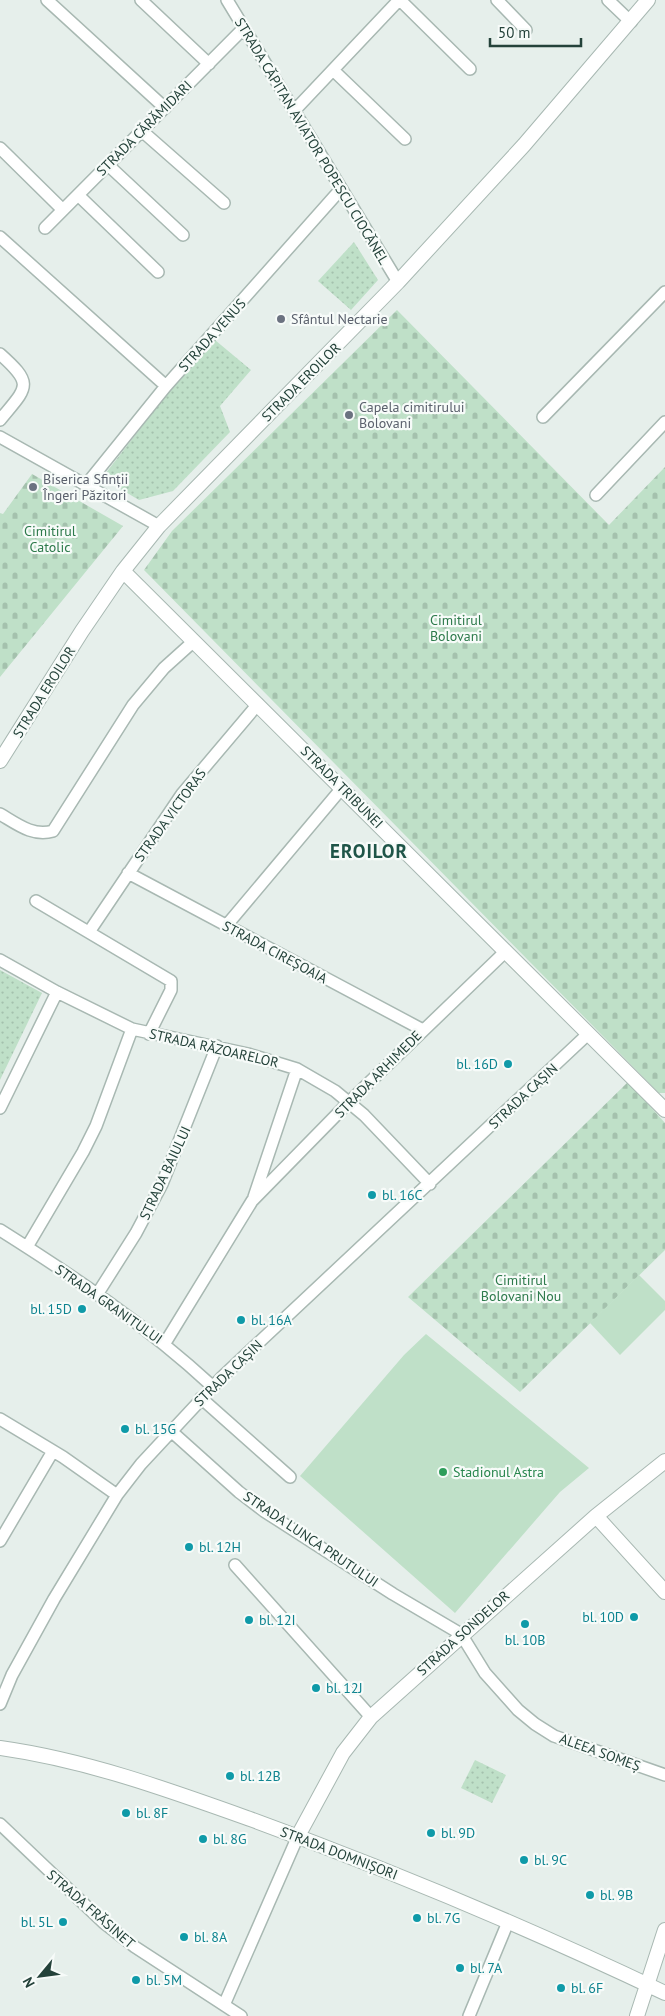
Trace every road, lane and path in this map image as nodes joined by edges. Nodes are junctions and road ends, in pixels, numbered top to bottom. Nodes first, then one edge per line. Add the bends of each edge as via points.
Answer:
1 (47, 0) edge
2 (141, 0) edge
3 (227, 0) edge
4 (399, 0) edge
5 (498, 0) edge
6 (608, 0) edge
7 (648, 0) edge
8 (630, 22) junction
9 (244, 28) junction
10 (526, 30) dead end
11 (209, 64) junction
12 (470, 69) dead end
13 (333, 70) junction
14 (165, 108) junction
15 (294, 111) junction
16 (142, 131) junction
17 (405, 139) dead end
18 (0, 148) edge
19 (108, 165) junction
20 (341, 189) junction
21 (78, 195) junction
22 (224, 204) dead end
23 (63, 210) junction
24 (44, 228) dead end
25 (182, 235) dead end
26 (0, 237) edge
27 (158, 272) dead end
28 (398, 282) junction
29 (665, 292) edge
30 (0, 354) edge
31 (166, 386) junction
32 (543, 417) dead end
33 (0, 420) edge
34 (665, 422) edge
35 (0, 437) edge
36 (86, 485) junction
37 (596, 495) dead end
38 (159, 526) junction
39 (123, 572) junction
40 (194, 641) junction
41 (258, 704) junction
42 (0, 761) edge
43 (342, 788) junction
44 (0, 814) edge
45 (128, 873) junction
46 (36, 901) dead end
47 (226, 926) junction
48 (89, 932) junction
49 (506, 951) junction
50 (0, 960) edge
51 (57, 992) junction
52 (132, 1029) junction
53 (423, 1030) junction
54 (149, 1034) junction
55 (588, 1034) junction
56 (217, 1046) junction
57 (297, 1069) junction
58 (349, 1102) junction
59 (0, 1108) edge
60 (665, 1110) edge
61 (430, 1184) junction
62 (252, 1201) junction
63 (0, 1230) edge
64 (28, 1247) junction
65 (98, 1293) junction
66 (165, 1343) junction
67 (212, 1386) junction
68 (201, 1398) junction
69 (0, 1419) edge
70 (171, 1431) junction
71 (53, 1451) junction
72 (665, 1461) edge
73 (290, 1477) dead end
74 (117, 1494) junction
75 (596, 1516) junction
76 (0, 1541) edge
77 (235, 1565) dead end
78 (665, 1592) edge
79 (461, 1634) junction
80 (0, 1704) edge
81 (371, 1717) junction
82 (0, 1748) edge
83 (665, 1775) edge
84 (0, 1824) edge
85 (298, 1836) junction
86 (508, 1922) junction
87 (665, 1930) edge
88 (646, 1984) junction
89 (665, 1993) edge
90 (224, 2005) junction
91 (241, 2016) edge
92 (469, 2016) edge
93 (637, 2016) edge

1 - 14 street
2 - 11 street
3 - 9 street, STRADA CĂPITAN AVIATOR POPESCU CIOCĂNEL
4 - 12 street
4 - 13 street
5 - 10 street
6 - 8 street
7 - 8 street, STRADA EROILOR
8 - 28 street, STRADA EROILOR via 524,145
9 - 11 street, STRADA CĂRĂMIDARI
9 - 15 street, STRADA CĂPITAN AVIATOR POPESCU CIOCĂNEL
11 - 14 street, STRADA CĂRĂMIDARI
13 - 15 street
13 - 17 street
14 - 16 street, STRADA CĂRĂMIDARI
15 - 20 street, STRADA CĂPITAN AVIATOR POPESCU CIOCĂNEL
16 - 19 street, STRADA CĂRĂMIDARI
16 - 22 street
18 - 23 street
19 - 21 street, STRADA CĂRĂMIDARI
19 - 25 street
20 - 28 street, STRADA CĂPITAN AVIATOR POPESCU CIOCĂNEL
20 - 31 street, STRADA VENUS
21 - 23 street, STRADA CĂRĂMIDARI
21 - 27 street
23 - 24 street, STRADA CĂRĂMIDARI
26 - 31 street
28 - 38 street, STRADA EROILOR
29 - 32 street
30 - 33 street via 22,375 24,383 23,391
31 - 36 street, STRADA VENUS
34 - 37 street
35 - 36 street
36 - 38 street
38 - 39 street, STRADA EROILOR
39 - 40 street, STRADA TRIBUNEI
39 - 42 street, STRADA EROILOR
40 - 41 street, STRADA TRIBUNEI
40 - 44 street via 164,668 133,705 53,831 31,832
41 - 43 street, STRADA TRIBUNEI
41 - 45 street, STRADA VICTORAS via 182,794
43 - 47 street
43 - 49 street, STRADA TRIBUNEI
45 - 47 street, STRADA CIREȘOAIA
45 - 48 street, STRADA VICTORAS
46 - 48 street
47 - 53 street, STRADA CIREȘOAIA
48 - 54 street via 171,981 171,990
49 - 53 street, STRADA ARHIMEDE
49 - 55 street, STRADA TRIBUNEI
50 - 51 street, STRADA RĂZOARELOR
51 - 52 street, STRADA RĂZOARELOR
51 - 59 street
52 - 54 street, STRADA RĂZOARELOR
52 - 64 street via 96,1126
53 - 58 street, STRADA ARHIMEDE
54 - 56 street, STRADA RĂZOARELOR
55 - 60 street, STRADA TRIBUNEI
55 - 61 street, STRADA CAȘIN
56 - 57 street, STRADA RĂZOARELOR
56 - 65 street, STRADA BAIULUI via 162,1184
57 - 58 street, STRADA RĂZOARELOR
57 - 62 street, STRADA ARHIMEDE
58 - 61 street, STRADA RĂZOARELOR
58 - 62 street, STRADA ARHIMEDE
61 - 67 street, STRADA CAȘIN
62 - 66 street, STRADA ARHIMEDE
63 - 64 street, STRADA GRANITULUI
64 - 65 street, STRADA GRANITULUI
65 - 66 street, STRADA GRANITULUI
66 - 67 street, STRADA GRANITULUI
67 - 68 street, STRADA CAȘIN
68 - 70 street, STRADA CAȘIN
68 - 73 street
69 - 71 street
70 - 74 street, STRADA CAȘIN
70 - 79 street, STRADA LUNCA PRUTULUI via 264,1510
71 - 74 street
71 - 76 street
72 - 75 street, STRADA SONDELOR
74 - 80 street, STRADA CAȘIN via 54,1599 12,1675
75 - 78 street
75 - 79 street, STRADA SONDELOR
77 - 81 street
79 - 81 street, STRADA SONDELOR
79 - 83 street, ALEEA SOMEȘ via 490,1679 535,1724 554,1736
81 - 85 street, STRADA SONDELOR via 344,1753
82 - 85 street, STRADA DOMNIȘORI via 108,1772
84 - 90 street, STRADA FRĂSINET via 104,1923
85 - 86 street, STRADA DOMNIȘORI
85 - 90 street
86 - 88 street, STRADA DOMNIȘORI
86 - 92 street
87 - 88 street
88 - 89 street, STRADA DOMNIȘORI
88 - 93 street
90 - 91 street, STRADA FRĂSINET

